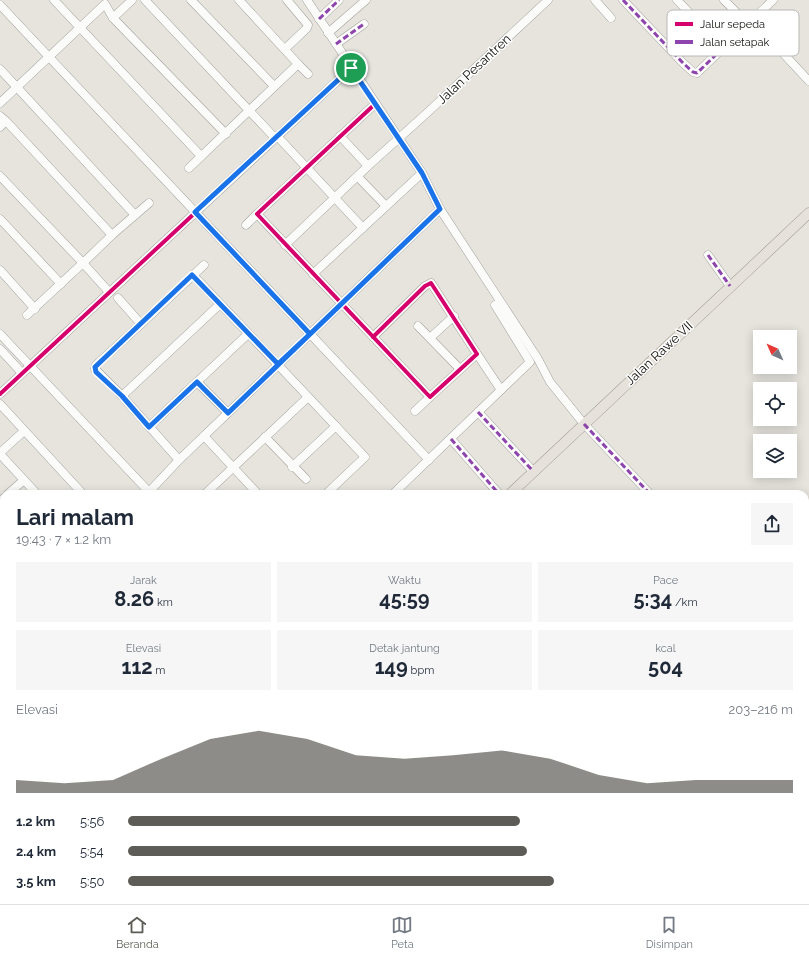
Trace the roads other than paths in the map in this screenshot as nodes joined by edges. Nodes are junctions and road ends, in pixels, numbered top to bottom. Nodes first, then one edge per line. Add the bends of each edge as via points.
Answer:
1 (54, 0) edge
2 (132, 0) edge
3 (145, 0) edge
4 (191, 0) edge
5 (239, 0) edge
6 (287, 0) edge
7 (307, 0) edge
8 (339, 0) edge
9 (366, 0) edge
10 (548, 0) edge
11 (595, 0) edge
12 (623, 0) edge
13 (677, 0) edge
14 (724, 0) edge
15 (770, 1) edge
16 (103, 2) edge
17 (0, 5) edge
18 (687, 10) edge
19 (736, 10) edge
20 (761, 10) edge
21 (113, 18) junction
22 (611, 18) dead end
23 (319, 19) junction
24 (364, 24) dead end
25 (80, 27) junction
26 (328, 33) junction
27 (336, 44) junction
28 (667, 45) edge
29 (285, 49) junction
30 (677, 56) edge
31 (715, 56) edge
32 (784, 56) edge
33 (49, 57) junction
34 (298, 64) junction
35 (0, 68) edge
36 (351, 68) junction
37 (308, 74) dead end
38 (809, 81) edge
39 (274, 86) junction
40 (17, 87) junction
41 (0, 103) edge
42 (375, 104) junction
43 (250, 111) junction
44 (2, 121) edge
45 (226, 134) junction
46 (340, 136) junction
47 (276, 137) junction
48 (399, 138) junction
49 (201, 156) junction
50 (368, 166) junction
51 (189, 168) dead end
52 (307, 168) junction
53 (422, 173) junction
54 (0, 176) edge
55 (358, 177) junction
56 (335, 198) junction
57 (149, 203) dead end
58 (386, 206) junction
59 (440, 209) junction
60 (195, 212) junction
61 (809, 213) edge
62 (257, 214) junction
63 (135, 215) junction
64 (0, 219) edge
65 (246, 225) dead end
66 (364, 228) junction
67 (112, 235) junction
68 (285, 245) junction
69 (708, 254) dead end
70 (83, 263) junction
71 (204, 265) dead end
72 (472, 269) dead end
73 (0, 270) edge
74 (313, 274) junction
75 (192, 275) junction
76 (61, 284) junction
77 (730, 286) junction
78 (109, 292) junction
79 (118, 298) dead end
80 (341, 304) junction
81 (219, 305) junction
82 (35, 309) junction
83 (27, 316) dead end
84 (454, 316) junction
85 (141, 324) junction
86 (418, 326) dead end
87 (0, 334) edge
88 (248, 334) junction
89 (310, 334) junction
90 (373, 337) junction
91 (430, 338) junction
92 (0, 350) edge
93 (477, 354) junction
94 (278, 364) junction
95 (32, 368) junction
96 (460, 369) junction
97 (22, 373) junction
98 (197, 382) junction
99 (501, 390) junction
100 (0, 394) edge
101 (122, 396) junction
102 (430, 397) junction
103 (307, 398) junction
104 (0, 403) edge
105 (415, 411) dead end
106 (478, 412) junction
107 (228, 413) junction
108 (584, 424) junction
109 (336, 426) junction
110 (149, 427) junction
111 (24, 431) junction
112 (204, 436) junction
113 (265, 438) junction
114 (451, 439) junction
115 (0, 453) edge
116 (179, 460) junction
117 (429, 460) junction
118 (292, 466) junction
119 (233, 467) junction
120 (533, 471) junction
121 (306, 479) dead end
122 (24, 480) junction
123 (13, 490) edge
124 (33, 490) edge
125 (77, 490) edge
126 (145, 490) edge
127 (153, 490) edge
128 (209, 490) edge
129 (254, 490) edge
130 (330, 490) edge
131 (397, 490) edge
132 (496, 490) edge
133 (514, 490) edge
134 (646, 490) edge

1 - 25 street
2 - 21 street
3 - 43 street
4 - 39 street
5 - 29 street
6 - 29 street via 308,26
7 - 23 street
8 - 23 street
9 - 26 street
10 - 48 street, Jalan Pesantren
11 - 22 street
12 - 28 street
13 - 18 street
14 - 19 street
15 - 20 street
16 - 21 street
16 - 25 street
17 - 33 street
21 - 45 street
23 - 26 street
24 - 27 street
25 - 33 street
25 - 49 street
26 - 27 street
27 - 36 street
29 - 34 street
30 - 31 street via 697,73
32 - 38 street
33 - 40 street
33 - 60 street
34 - 37 street
34 - 39 street
35 - 40 street
36 - 42 street
36 - 47 street
39 - 43 street
40 - 41 street
40 - 63 street
42 - 46 street
42 - 48 street
43 - 45 street
43 - 47 street
44 - 67 street
45 - 49 street
46 - 50 street
46 - 52 street
47 - 52 street
47 - 60 street
48 - 50 street, Jalan Pesantren
48 - 53 street
49 - 51 street
50 - 55 street, Jalan Pesantren
52 - 56 street
52 - 62 street
53 - 58 street
53 - 59 street
54 - 70 street
55 - 56 street, Jalan Pesantren
55 - 58 street
56 - 66 street
56 - 68 street, Jalan Pesantren
57 - 63 street
58 - 66 street
59 - 80 street
59 - 108 street via 538,358 550,382
60 - 78 street
60 - 89 street
61 - 77 main road, Jalan Rawe VII
62 - 65 street
62 - 68 street
63 - 67 street
64 - 76 street
66 - 74 street
67 - 70 street
68 - 74 street
69 - 77 street
70 - 76 street
70 - 78 street
71 - 75 street
72 - 99 street via 531,361
73 - 82 street
74 - 80 street
75 - 81 street
75 - 85 street
76 - 82 street
77 - 108 main road, Jalan Rawe VII
78 - 95 street
79 - 85 street
80 - 89 street
80 - 90 street
81 - 88 street
81 - 101 street
82 - 83 street
84 - 90 street via 431,283
84 - 91 street
84 - 93 street
85 - 101 street via 95,367 96,372
86 - 91 street
87 - 95 street
88 - 94 street
88 - 98 street
89 - 94 street
89 - 117 street
90 - 102 street
91 - 96 street
92 - 97 street
93 - 96 street
93 - 99 street
94 - 103 street
94 - 107 street
95 - 97 street
95 - 104 street
95 - 126 street
96 - 102 street
97 - 100 street
98 - 107 street
98 - 110 street
99 - 106 street
101 - 110 street
102 - 105 street
103 - 109 street
103 - 113 street
104 - 111 street
106 - 114 street
106 - 120 street
107 - 112 street
108 - 120 main road, Jalan Rawe VII
108 - 134 street
109 - 118 street
109 - 130 street via 365,457
110 - 116 street
111 - 115 street
111 - 125 street
112 - 116 street
112 - 119 street
113 - 118 street
113 - 119 street
114 - 117 street
114 - 132 street
115 - 122 street
116 - 127 street
117 - 131 street
118 - 121 street
119 - 128 street
119 - 129 street
120 - 133 main road, Jalan Rawe VII
122 - 123 street
122 - 124 street

